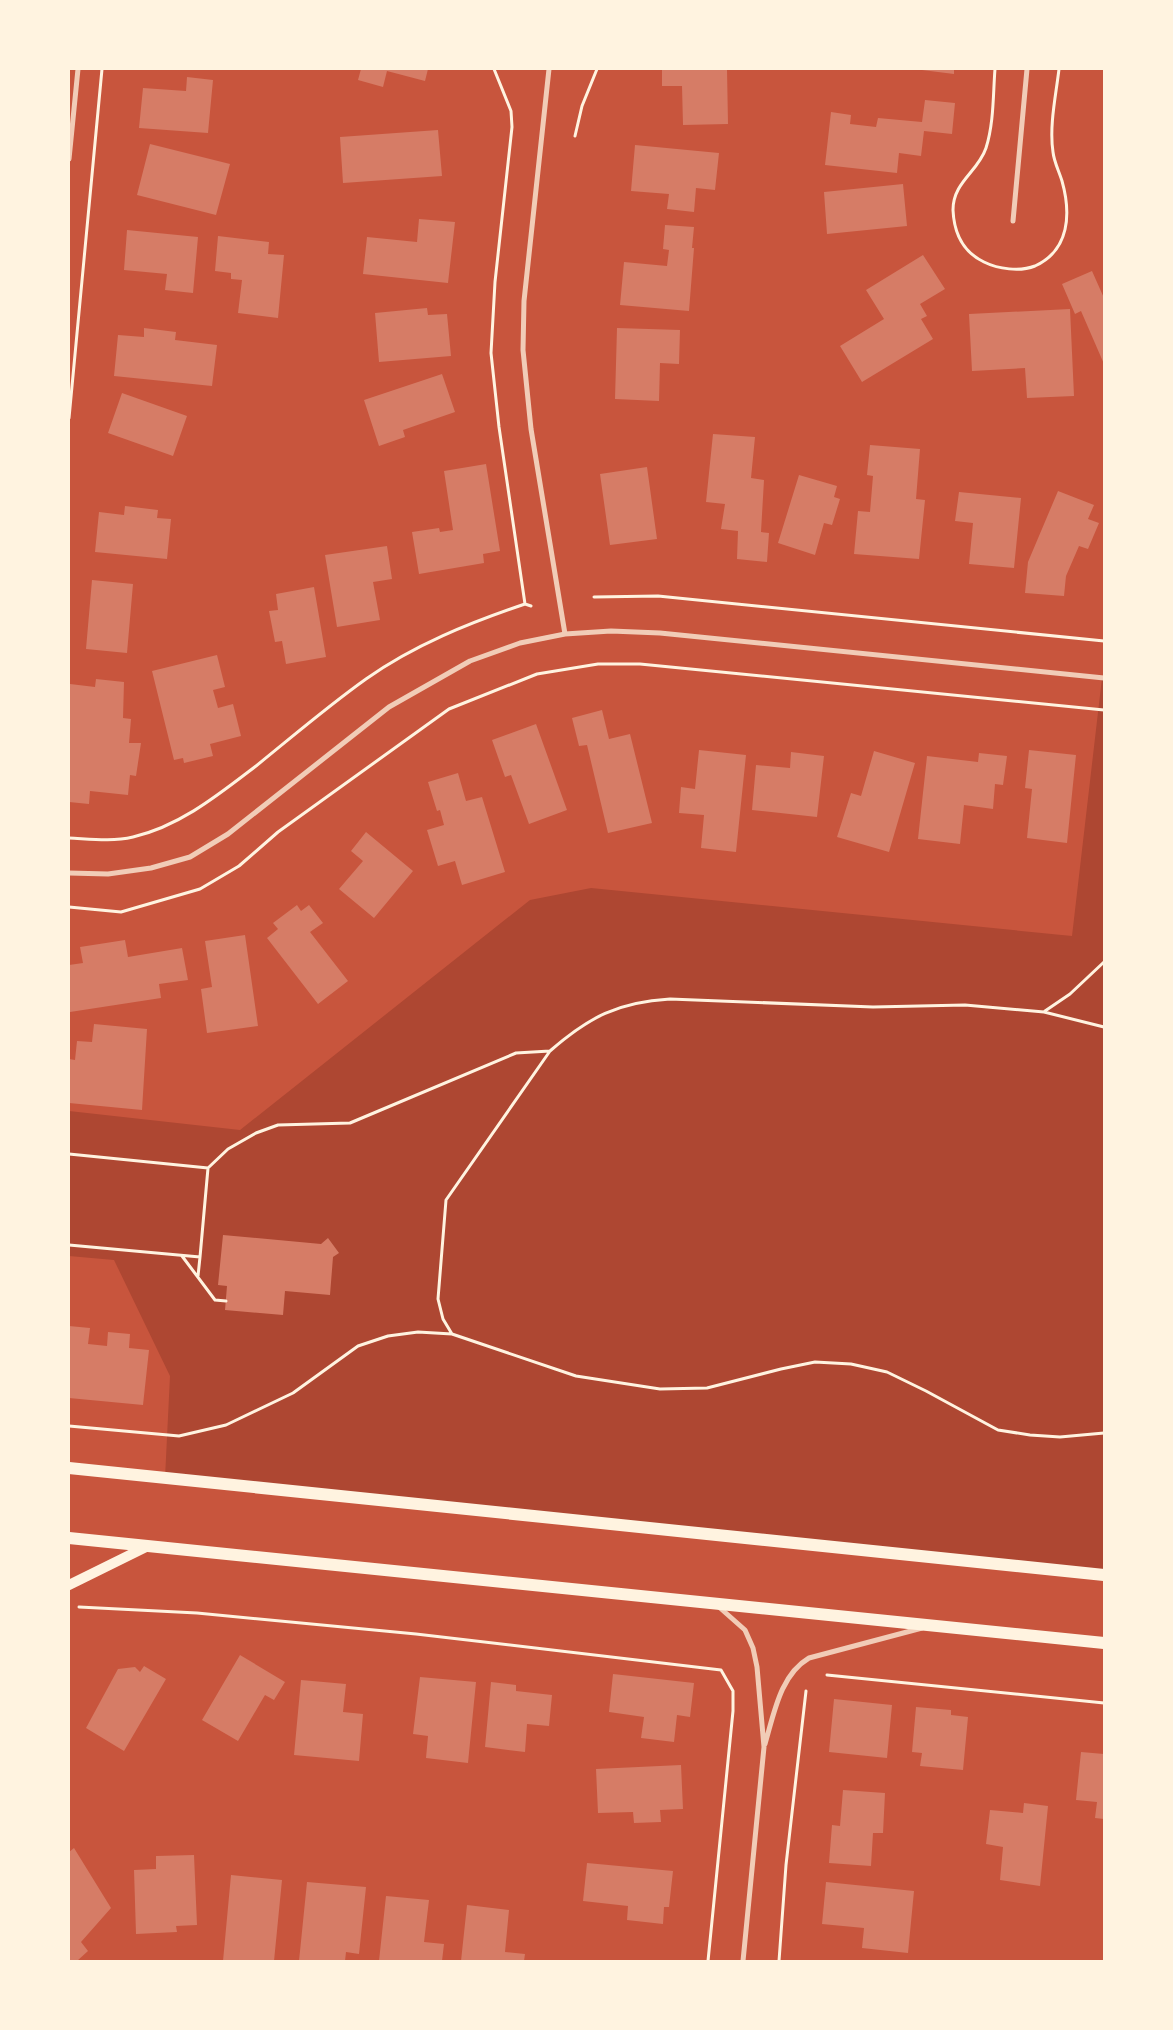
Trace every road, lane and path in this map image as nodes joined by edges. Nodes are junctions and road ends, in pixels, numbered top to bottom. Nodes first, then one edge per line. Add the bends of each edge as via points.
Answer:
1 (78, 69) edge
2 (102, 69) edge
3 (549, 69) edge
4 (597, 69) edge
5 (1027, 69) edge
6 (575, 136) dead end
7 (69, 159) edge
8 (1013, 221) dead end
9 (69, 418) edge
10 (594, 597) dead end
11 (531, 606) dead end
12 (565, 634) junction
13 (1104, 641) edge
14 (1104, 678) edge
15 (1104, 710) edge
16 (69, 838) edge
17 (69, 873) edge
18 (69, 908) edge
19 (1104, 962) edge
20 (1044, 1012) junction
21 (1104, 1027) edge
22 (550, 1050) junction
23 (69, 1154) edge
24 (208, 1168) junction
25 (69, 1245) edge
26 (181, 1255) junction
27 (200, 1257) junction
28 (198, 1277) junction
29 (226, 1301) dead end
30 (452, 1334) junction
31 (69, 1426) edge
32 (1104, 1433) edge
33 (69, 1468) edge
34 (69, 1538) edge
35 (148, 1546) junction
36 (1104, 1575) edge
37 (69, 1584) edge
38 (715, 1603) junction
39 (74, 1608) dead end
40 (931, 1626) junction
41 (1104, 1643) edge
42 (824, 1675) dead end
43 (810, 1682) dead end
44 (1104, 1703) edge
45 (764, 1747) junction
46 (708, 1961) edge
47 (743, 1961) edge
48 (780, 1961) edge

1 - 7 street
2 - 9 path
3 - 12 street via 524,301 523,350 531,428
4 - 6 path via 582,106
5 - 8 street
10 - 13 path via 658,596
11 - 16 path via 526,604 444,634 390,663 182,819 131,838
12 - 14 street via 611,631 660,633
12 - 17 street via 520,643 470,661 389,707 228,834 190,858 108,874
15 - 18 path via 640,664 566,668 537,674 450,709 278,832 239,866 200,890 121,912
19 - 20 path via 1070,994
20 - 21 path
20 - 22 path via 965,1005 873,1007 703,1000 641,1001 591,1020
22 - 24 path via 516,1053 350,1123 278,1125 228,1149
22 - 30 path via 446,1200 438,1298
23 - 24 path
24 - 27 path
25 - 26 path
26 - 27 path
26 - 28 path
27 - 28 path
28 - 29 path via 215,1300
30 - 31 path via 418,1332 388,1336 358,1346 293,1393 226,1425 179,1436
30 - 32 path via 561,1372 660,1389 707,1388 815,1362 851,1364 887,1372 998,1430 1060,1437
33 - 36 main road
34 - 35 main road
35 - 37 main road
35 - 38 main road
38 - 40 main road
38 - 45 street via 745,1630 753,1648
39 - 46 path via 94,1606 197,1613 416,1634 721,1670 733,1692 733,1711
40 - 41 main road
40 - 45 street via 809,1658 797,1665 782,1690
42 - 44 path
43 - 48 path via 806,1690 795,1776
45 - 47 street

